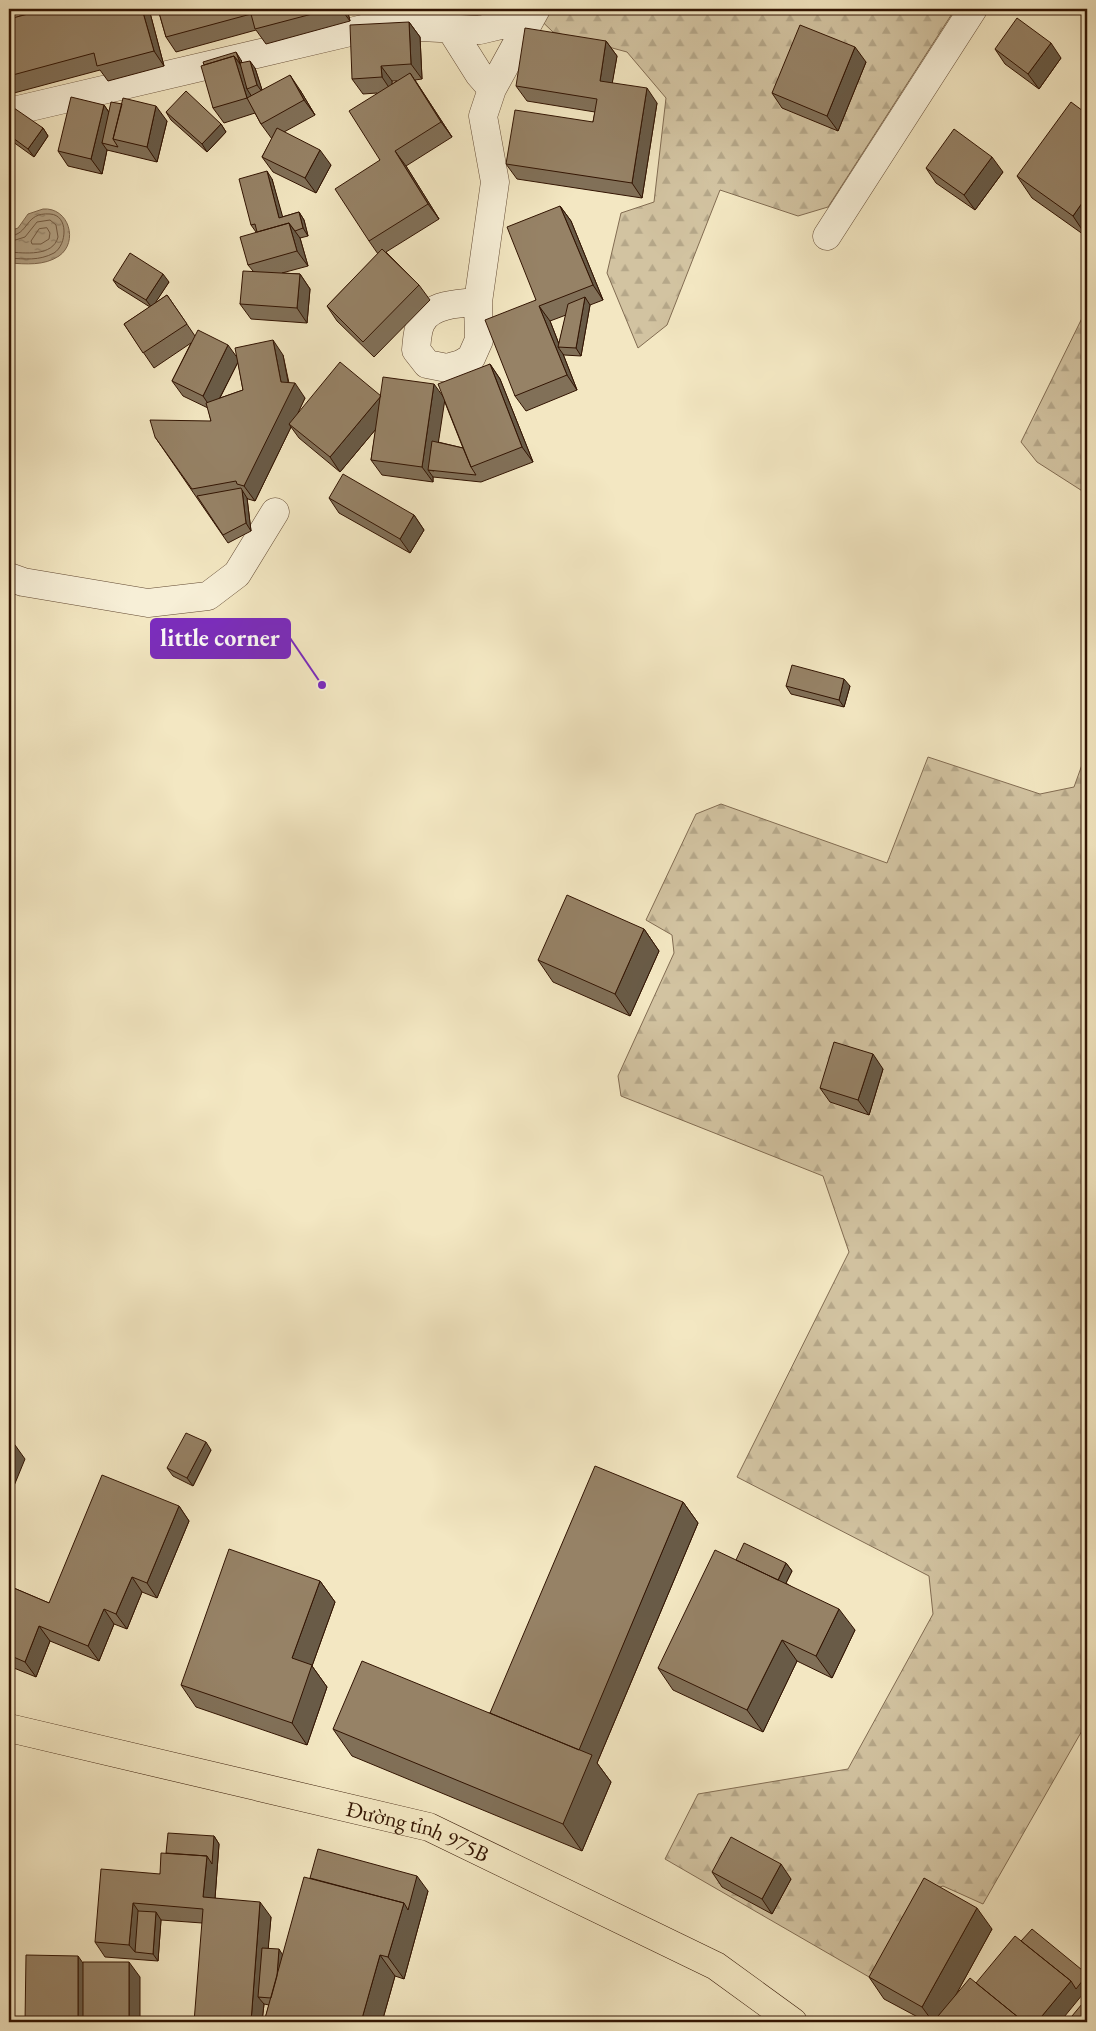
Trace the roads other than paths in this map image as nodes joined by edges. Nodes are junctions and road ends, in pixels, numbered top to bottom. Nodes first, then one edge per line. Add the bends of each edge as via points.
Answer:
1 (973, 9) edge
2 (534, 14) edge
3 (450, 28) junction
4 (492, 89) junction
5 (9, 112) edge
6 (827, 236) dead end
7 (478, 302) dead end
8 (275, 512) dead end
9 (9, 577) edge
10 (9, 1728) edge
11 (793, 2022) edge

1 - 6 street
2 - 3 street via 480,30
2 - 4 street
3 - 4 street
3 - 5 street via 380,25
4 - 7 street via 483,116 495,182
8 - 9 street via 237,574 208,596 148,603
10 - 11 main road, Đường tỉnh 975B via 429,1828 716,1966

